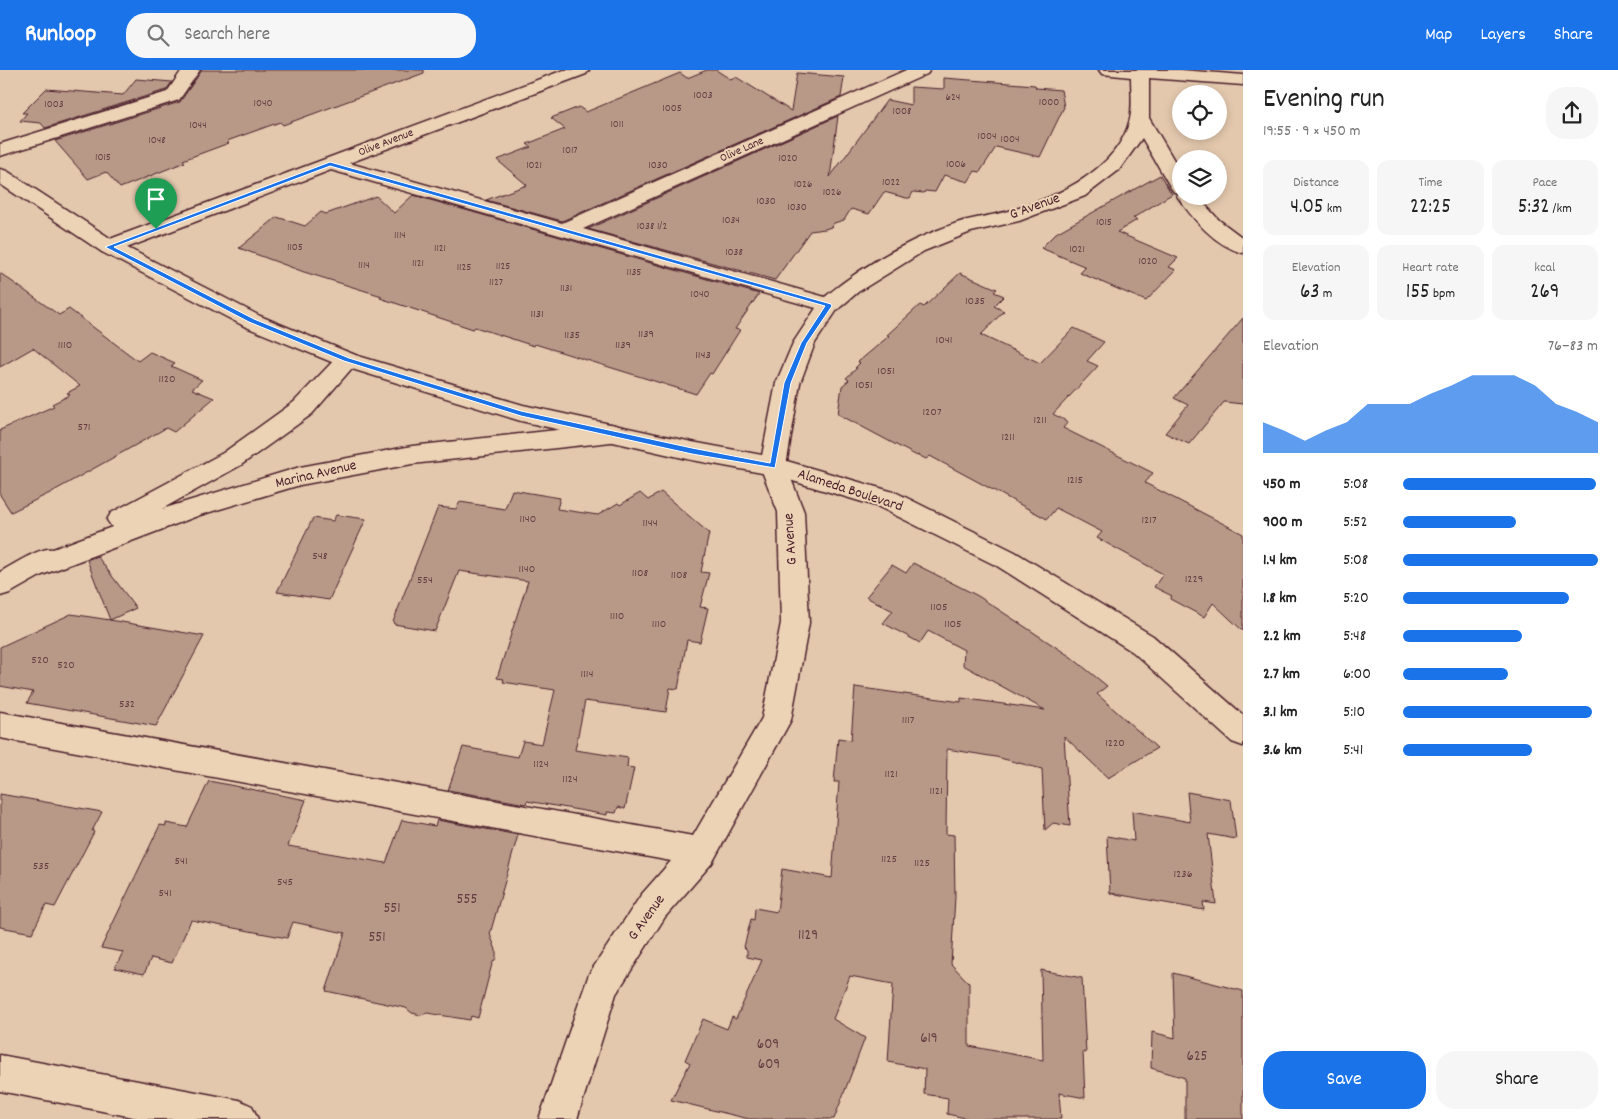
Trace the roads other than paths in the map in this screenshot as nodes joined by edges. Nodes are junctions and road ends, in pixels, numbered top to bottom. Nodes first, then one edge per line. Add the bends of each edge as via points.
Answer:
1 (191, 70) edge
2 (580, 70) edge
3 (921, 70) edge
4 (1108, 70) edge
5 (1140, 71) edge
6 (1243, 80) edge
7 (1140, 118) junction
8 (0, 150) edge
9 (330, 164) junction
10 (1172, 173) edge
11 (0, 175) edge
12 (1193, 205) edge
13 (564, 230) junction
14 (108, 247) junction
15 (1243, 247) edge
16 (829, 306) junction
17 (346, 360) junction
18 (611, 433) junction
19 (773, 466) junction
20 (33, 567) junction
21 (0, 584) edge
22 (0, 725) edge
23 (1243, 732) edge
24 (701, 852) junction
25 (0, 1073) edge
26 (239, 1119) edge
27 (558, 1119) edge

1 - 8 street via 173,96
2 - 9 street, Olive Avenue
3 - 13 street, Olive Lane
4 - 5 street
5 - 6 street
5 - 7 street, G Avenue
7 - 10 street
7 - 16 street, G Avenue via 1131,141 1112,166 1078,192 1012,217 965,227 916,246 850,287
9 - 13 street
9 - 14 street, Olive Avenue
11 - 14 street, Alameda Boulevard
12 - 15 street via 1201,216
13 - 16 street
14 - 17 street, Alameda Boulevard via 252,321
16 - 19 street, G Avenue via 804,343 788,383
17 - 18 street, Alameda Boulevard via 521,413
17 - 20 street, Marina Avenue via 303,408 232,459
18 - 19 street, Alameda Boulevard
18 - 20 street, Marina Avenue via 412,455 300,476 192,508
19 - 23 street, Alameda Boulevard via 888,500 1006,559 1143,644
19 - 24 street, G Avenue via 791,512 795,623 776,720
20 - 21 street, Marina Avenue
22 - 24 street
24 - 27 street, G Avenue via 653,906 601,986
25 - 26 street

